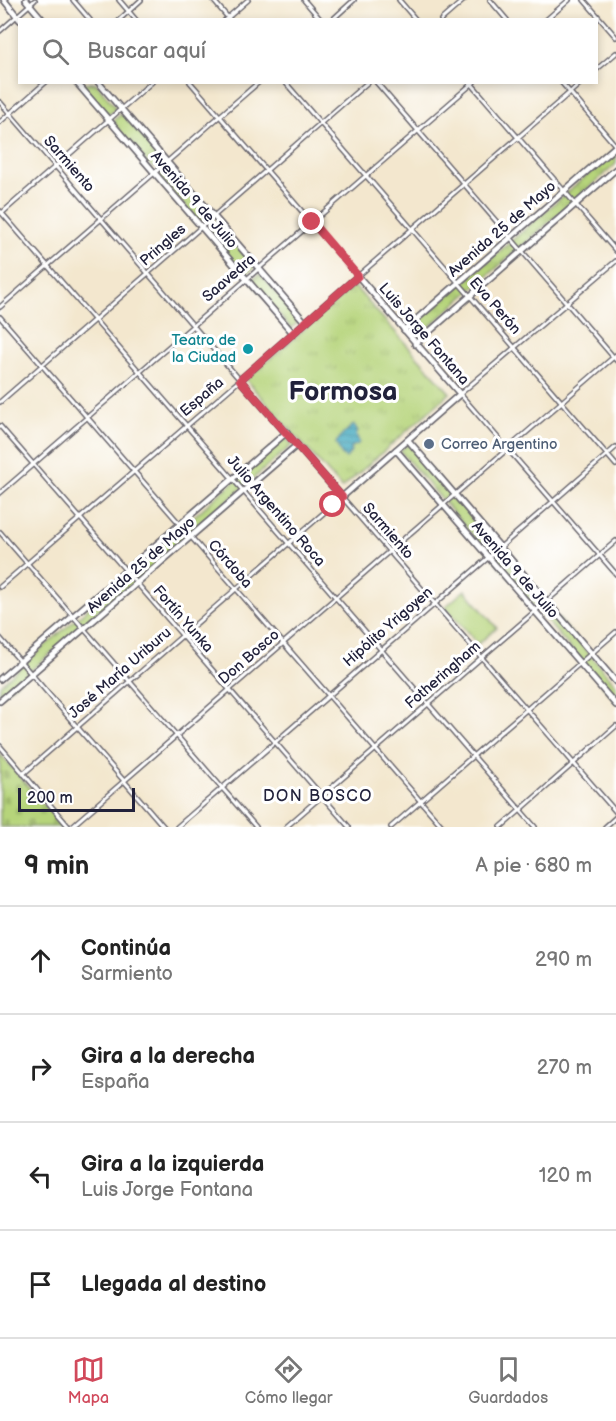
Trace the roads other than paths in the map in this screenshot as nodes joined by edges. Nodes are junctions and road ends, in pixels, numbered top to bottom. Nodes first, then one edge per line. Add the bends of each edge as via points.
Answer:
1 (4, 0) edge
2 (35, 0) edge
3 (73, 0) edge
4 (119, 0) edge
5 (141, 0) edge
6 (213, 0) edge
7 (248, 0) edge
8 (304, 0) edge
9 (354, 0) edge
10 (399, 0) edge
11 (464, 0) edge
12 (490, 0) edge
13 (569, 0) edge
14 (584, 0) edge
15 (28, 2) edge
16 (129, 11) junction
17 (19, 18) edge
18 (41, 18) edge
19 (88, 18) edge
20 (121, 18) edge
21 (134, 18) edge
22 (227, 18) edge
23 (229, 18) edge
24 (319, 18) edge
25 (334, 18) edge
26 (414, 18) edge
27 (443, 18) edge
28 (505, 18) edge
29 (548, 18) edge
30 (18, 19) edge
31 (0, 31) edge
32 (616, 37) edge
33 (616, 53) edge
34 (598, 69) edge
35 (44, 84) edge
36 (78, 84) edge
37 (100, 84) edge
38 (150, 84) edge
39 (192, 84) edge
40 (257, 84) edge
41 (287, 84) edge
42 (366, 84) edge
43 (378, 84) edge
44 (471, 84) edge
45 (473, 84) edge
46 (563, 84) edge
47 (580, 84) edge
48 (570, 93) junction
49 (0, 102) edge
50 (121, 109) junction
51 (10, 113) junction
52 (220, 117) junction
53 (109, 120) junction
54 (0, 122) edge
55 (320, 124) junction
56 (418, 131) junction
57 (519, 138) junction
58 (616, 146) edge
59 (167, 163) junction
60 (56, 166) junction
61 (616, 169) edge
62 (266, 170) junction
63 (155, 173) junction
64 (366, 176) junction
65 (464, 185) junction
66 (564, 191) junction
67 (575, 204) junction
68 (0, 213) edge
69 (213, 216) junction
70 (101, 219) junction
71 (312, 222) junction
72 (201, 227) junction
73 (413, 230) junction
74 (510, 238) junction
75 (522, 251) junction
76 (616, 251) edge
77 (616, 261) edge
78 (48, 266) junction
79 (259, 268) junction
80 (149, 274) junction
81 (358, 276) junction
82 (246, 279) junction
83 (459, 283) junction
84 (470, 296) junction
85 (567, 303) junction
86 (0, 307) edge
87 (0, 317) edge
88 (95, 320) junction
89 (305, 322) junction
90 (193, 325) junction
91 (404, 330) junction
92 (293, 333) junction
93 (415, 344) junction
94 (515, 348) junction
95 (615, 357) edge
96 (42, 365) junction
97 (139, 372) junction
98 (240, 380) junction
99 (460, 394) junction
100 (0, 402) edge
101 (561, 402) junction
102 (88, 417) junction
103 (0, 426) edge
104 (186, 426) junction
105 (286, 432) junction
106 (408, 440) junction
107 (297, 445) junction
108 (616, 447) edge
109 (507, 449) junction
110 (396, 450) junction
111 (607, 454) junction
112 (34, 464) junction
113 (616, 465) edge
114 (134, 471) junction
115 (232, 479) junction
116 (243, 492) junction
117 (0, 493) edge
118 (454, 495) junction
119 (342, 497) junction
120 (552, 501) junction
121 (443, 505) junction
122 (80, 518) junction
123 (180, 524) junction
124 (0, 532) edge
125 (192, 537) junction
126 (616, 541) edge
127 (288, 544) junction
128 (500, 547) junction
129 (389, 551) junction
130 (599, 555) junction
131 (488, 556) junction
132 (27, 564) junction
133 (126, 571) junction
134 (616, 574) edge
135 (138, 584) junction
136 (0, 587) edge
137 (236, 589) junction
138 (335, 599) junction
139 (546, 601) junction
140 (435, 603) junction
141 (535, 611) junction
142 (73, 616) junction
143 (84, 630) junction
144 (616, 632) edge
145 (182, 636) junction
146 (0, 638) edge
147 (283, 644) junction
148 (381, 650) junction
149 (591, 653) junction
150 (481, 657) junction
151 (21, 661) junction
152 (580, 663) junction
153 (32, 674) junction
154 (0, 679) edge
155 (129, 682) junction
156 (616, 682) edge
157 (229, 690) junction
158 (328, 695) junction
159 (0, 701) edge
160 (428, 704) junction
161 (616, 705) edge
162 (527, 709) junction
163 (616, 726) edge
164 (77, 727) junction
165 (176, 736) junction
166 (274, 742) junction
167 (0, 746) edge
168 (375, 750) junction
169 (473, 756) junction
170 (573, 763) junction
171 (23, 774) junction
172 (124, 781) junction
173 (222, 788) junction
174 (322, 796) junction
175 (421, 802) junction
176 (520, 810) junction
177 (616, 813) edge
178 (616, 817) edge
179 (70, 827) edge
180 (164, 827) edge
181 (177, 827) edge
182 (256, 827) edge
183 (286, 827) edge
184 (349, 827) edge
185 (391, 827) edge
186 (443, 827) edge
187 (501, 827) edge
188 (535, 827) edge
189 (605, 827) edge

1 - 17 main road
2 - 15 street
3 - 19 street
4 - 16 street
5 - 16 street
6 - 22 street
7 - 23 street
8 - 24 street
9 - 25 street
10 - 26 street
11 - 27 street
12 - 28 street
13 - 29 street
14 - 32 street
15 - 17 street
15 - 18 main road
16 - 20 street
16 - 21 street
30 - 31 street
33 - 34 street
35 - 51 street
36 - 53 main road, Avenida 9 de Julio
37 - 50 main road, Avenida 9 de Julio
38 - 50 street
39 - 52 street, Luis Jorge Fontana
40 - 52 street
41 - 55 street, Eva Perón
42 - 55 street, Pringles
43 - 56 street
44 - 56 street, Saavedra
45 - 57 street
46 - 48 street
47 - 48 street, España
48 - 57 street, España
48 - 58 street
49 - 51 street, Sarmiento
50 - 53 street
50 - 59 main road, Avenida 9 de Julio
51 - 54 street
51 - 60 street, Sarmiento
52 - 59 street
52 - 62 street, Luis Jorge Fontana
53 - 60 street
53 - 63 main road, Avenida 9 de Julio
55 - 62 street, Pringles
55 - 64 street, Eva Perón
56 - 64 street, Saavedra
56 - 65 street
57 - 65 street, España
57 - 66 street
58 - 66 main road, Avenida 25 de Mayo
59 - 63 street
59 - 69 main road, Avenida 9 de Julio
60 - 68 street
60 - 70 street, Sarmiento
61 - 67 main road, Avenida 25 de Mayo
62 - 69 street, Pringles
62 - 71 street, Luis Jorge Fontana
63 - 70 street
63 - 72 main road, Avenida 9 de Julio
64 - 71 street, Saavedra
64 - 73 street, Eva Perón
65 - 73 street, España
65 - 74 street
66 - 67 street
66 - 74 main road, Avenida 25 de Mayo
67 - 75 main road, Avenida 25 de Mayo
67 - 76 street
68 - 78 street, Julio Argentino Roca
69 - 72 street, Pringles
69 - 79 main road, Avenida 9 de Julio
70 - 78 street
70 - 80 street, Sarmiento
71 - 79 street, Saavedra
71 - 81 street, Luis Jorge Fontana
72 - 80 street, Pringles
72 - 82 main road, Avenida 9 de Julio
73 - 81 street, España
73 - 83 street, Eva Perón
74 - 75 street
74 - 83 main road, Avenida 25 de Mayo
75 - 84 main road, Avenida 25 de Mayo
75 - 85 street
77 - 85 street
78 - 86 street
78 - 88 street, Julio Argentino Roca
79 - 82 street, Saavedra
79 - 89 main road, Avenida 9 de Julio
80 - 88 street, Pringles
80 - 90 street, Sarmiento
81 - 89 main road, España
81 - 91 main road, Luis Jorge Fontana
82 - 90 street, Saavedra
82 - 92 main road, Avenida 9 de Julio
83 - 84 street, Eva Perón
83 - 91 main road, Avenida 25 de Mayo
84 - 93 main road, Avenida 25 de Mayo
84 - 94 street, Eva Perón
85 - 94 street
85 - 95 street
87 - 96 street, Córdoba
88 - 96 street, Pringles
88 - 97 street, Julio Argentino Roca
89 - 92 main road, España
90 - 97 street, Saavedra
90 - 98 street, Sarmiento
91 - 93 main road, Luis Jorge Fontana
92 - 98 main road, España
93 - 99 main road, Luis Jorge Fontana
94 - 99 street
94 - 101 street, Eva Perón
95 - 101 street, Don Bosco
96 - 100 street, Pringles
96 - 102 street, Córdoba
97 - 102 street, Saavedra
97 - 104 street, Julio Argentino Roca
98 - 104 street, España
98 - 105 main road, Sarmiento
99 - 106 main road
99 - 109 street, Luis Jorge Fontana
101 - 109 street, Don Bosco
101 - 111 street, Eva Perón
102 - 112 street, Saavedra
102 - 114 street, Córdoba
103 - 112 street, Fortín Yunka
104 - 114 street, España
104 - 115 street, Julio Argentino Roca
105 - 107 main road, Sarmiento
105 - 115 main road, Avenida 25 de Mayo
106 - 110 main road
106 - 118 main road, Avenida 9 de Julio
107 - 116 main road, Avenida 25 de Mayo
107 - 119 main road, Sarmiento
108 - 111 street, Hipólito Yrigoyen
109 - 118 street, Don Bosco
109 - 120 street, Luis Jorge Fontana
110 - 119 main road
110 - 121 main road, Avenida 9 de Julio
111 - 113 street, Eva Perón
111 - 120 street, Hipólito Yrigoyen
112 - 117 street, Saavedra
112 - 122 street, Fortín Yunka
114 - 122 street, España
114 - 123 street, Córdoba
115 - 116 street, Julio Argentino Roca
115 - 123 main road, Avenida 25 de Mayo
116 - 125 main road, Avenida 25 de Mayo
116 - 127 street, Julio Argentino Roca
118 - 121 street, Don Bosco
118 - 128 main road, Avenida 9 de Julio
119 - 127 street, José María Uriburu
119 - 129 street, Sarmiento
120 - 128 street, Hipólito Yrigoyen
120 - 130 street, Luis Jorge Fontana
121 - 129 street, Don Bosco
121 - 131 main road, Avenida 9 de Julio
122 - 132 street, España
122 - 133 street, Fortín Yunka
123 - 125 street, Córdoba
123 - 133 main road, Avenida 25 de Mayo
124 - 132 street
125 - 135 main road, Avenida 25 de Mayo
125 - 137 street, Córdoba
126 - 130 street, Fotheringham
127 - 137 street, José María Uriburu
127 - 138 street, Julio Argentino Roca
128 - 131 street, Hipólito Yrigoyen
128 - 139 main road, Avenida 9 de Julio
129 - 138 street, Don Bosco
129 - 140 street, Sarmiento
130 - 134 street, Luis Jorge Fontana
130 - 139 street, Fotheringham
131 - 140 street, Hipólito Yrigoyen
131 - 141 main road, Avenida 9 de Julio
132 - 136 street, España
132 - 142 street
133 - 135 street, Fortín Yunka
133 - 142 main road, Avenida 25 de Mayo
135 - 143 main road, Avenida 25 de Mayo
135 - 145 street, Fortín Yunka
137 - 145 street, José María Uriburu
137 - 147 street, Córdoba
138 - 147 street, Don Bosco
138 - 148 street, Julio Argentino Roca
139 - 141 street, Fotheringham
139 - 149 main road, Avenida 9 de Julio
140 - 148 street, Hipólito Yrigoyen
140 - 150 street, Sarmiento
141 - 150 street, Fotheringham
141 - 152 main road, Avenida 9 de Julio
142 - 143 street
142 - 151 main road, Avenida 25 de Mayo
143 - 153 main road, Avenida 25 de Mayo
143 - 155 street
144 - 149 street
145 - 155 street, José María Uriburu
145 - 157 street, Fortín Yunka
146 - 151 street
147 - 157 street, Don Bosco
147 - 158 street, Córdoba
148 - 158 street, Hipólito Yrigoyen
148 - 160 street, Julio Argentino Roca
149 - 152 street
149 - 156 main road, Avenida 9 de Julio
150 - 160 street, Fotheringham
150 - 162 street, Sarmiento
151 - 153 street
151 - 154 main road, Avenida 25 de Mayo
152 - 161 main road, Avenida 9 de Julio
152 - 162 street
153 - 159 main road, Avenida 25 de Mayo
153 - 164 street
155 - 164 street, José María Uriburu
155 - 165 street
157 - 165 street, Don Bosco
157 - 166 street, Fortín Yunka
158 - 166 street, Hipólito Yrigoyen
158 - 168 street, Córdoba
160 - 168 street, Fotheringham
160 - 169 street, Julio Argentino Roca
162 - 169 street
162 - 170 street, Sarmiento
163 - 170 street
164 - 171 street, José María Uriburu
164 - 172 street
165 - 172 street, Don Bosco
165 - 173 street
166 - 173 street, Hipólito Yrigoyen
166 - 174 street, Fortín Yunka
167 - 171 street
168 - 174 street, Fotheringham
168 - 175 street, Córdoba
169 - 175 street
169 - 176 street, Julio Argentino Roca
170 - 176 street
170 - 177 street, Sarmiento
171 - 179 street
172 - 179 street, Don Bosco
172 - 180 street
173 - 181 street, Hipólito Yrigoyen
173 - 182 street
174 - 183 street, Fotheringham
174 - 184 street, Fortín Yunka
175 - 185 street
175 - 186 street, Córdoba
176 - 187 street
176 - 188 street, Julio Argentino Roca
178 - 189 street

